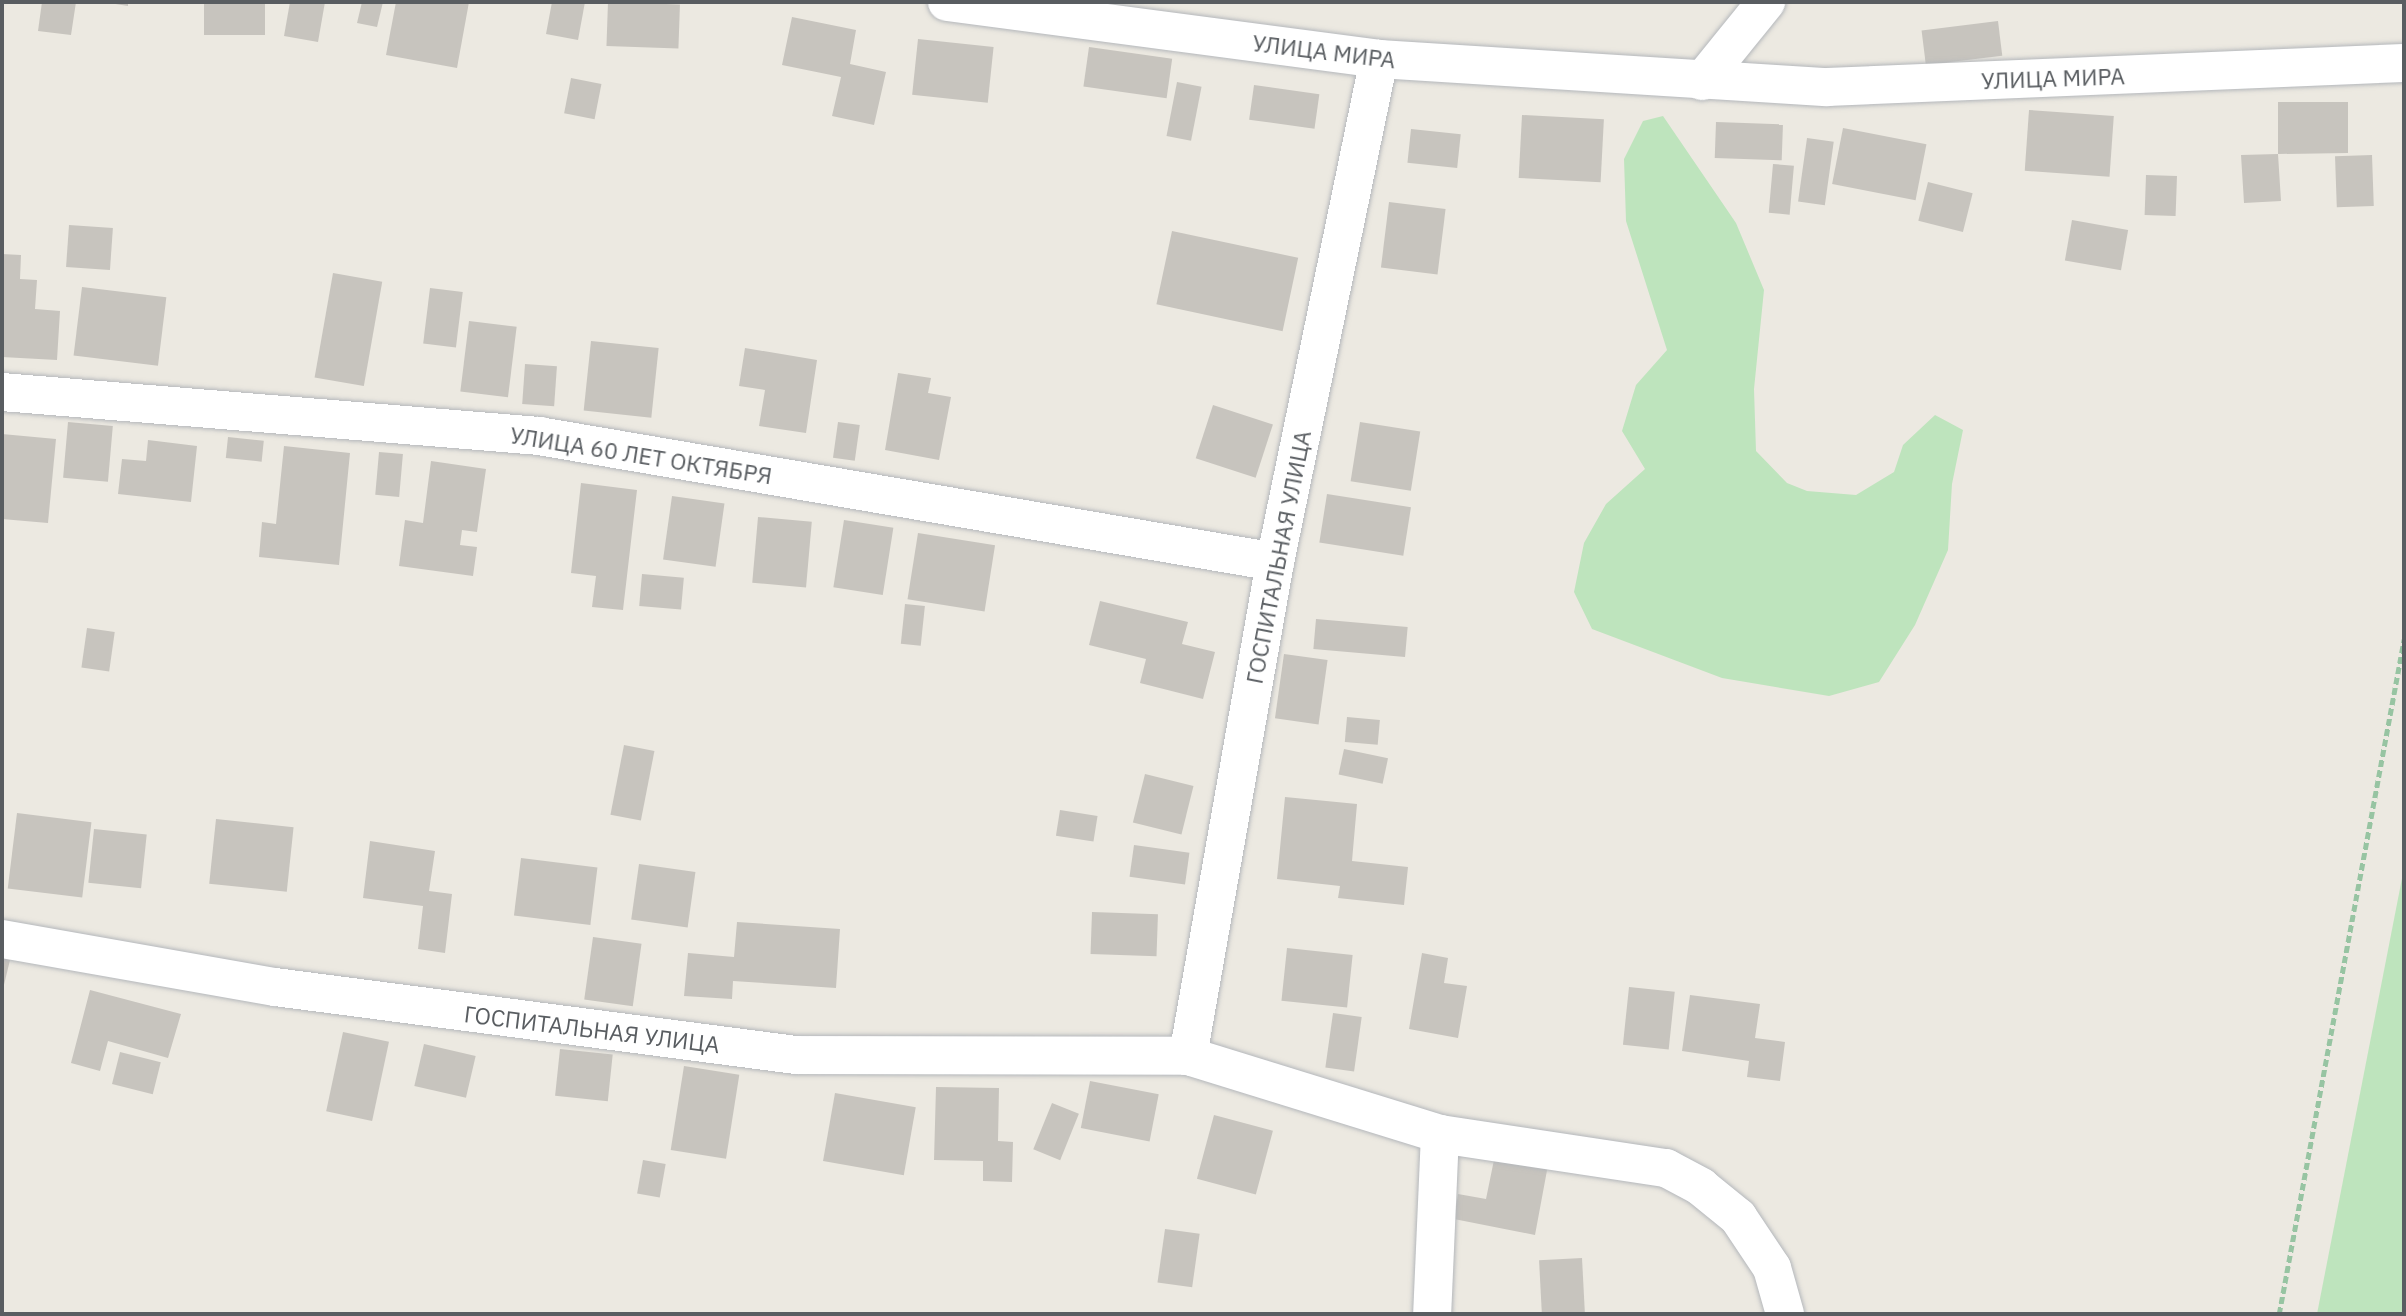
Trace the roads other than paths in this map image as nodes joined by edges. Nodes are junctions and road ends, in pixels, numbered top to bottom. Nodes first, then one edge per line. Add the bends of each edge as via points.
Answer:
1 (947, 2) edge
2 (1766, 2) edge
3 (1379, 59) junction
4 (2404, 63) edge
5 (1702, 81) junction
6 (2, 392) edge
7 (1275, 562) junction
8 (2, 939) edge
9 (1188, 1056) junction
10 (1440, 1134) junction
11 (1432, 1314) edge
12 (1785, 1314) edge

1 - 3 street, УЛИЦА МИРА
2 - 5 street
3 - 5 street, УЛИЦА МИРА
3 - 7 street, ГОСПИТАЛЬНАЯ УЛИЦА
4 - 5 street, УЛИЦА МИРА via 1827,87
6 - 7 street, УЛИЦА 60 ЛЕТ ОКТЯБРЯ via 539,436
7 - 9 street, ГОСПИТАЛЬНАЯ УЛИЦА
8 - 9 street, ГОСПИТАЛЬНАЯ УЛИЦА via 275,987 796,1055
9 - 10 street, ГОСПИТАЛЬНАЯ УЛИЦА
10 - 11 street
10 - 12 street, ГОСПИТАЛЬНАЯ УЛИЦА via 1666,1168 1701,1187 1738,1217 1772,1268

